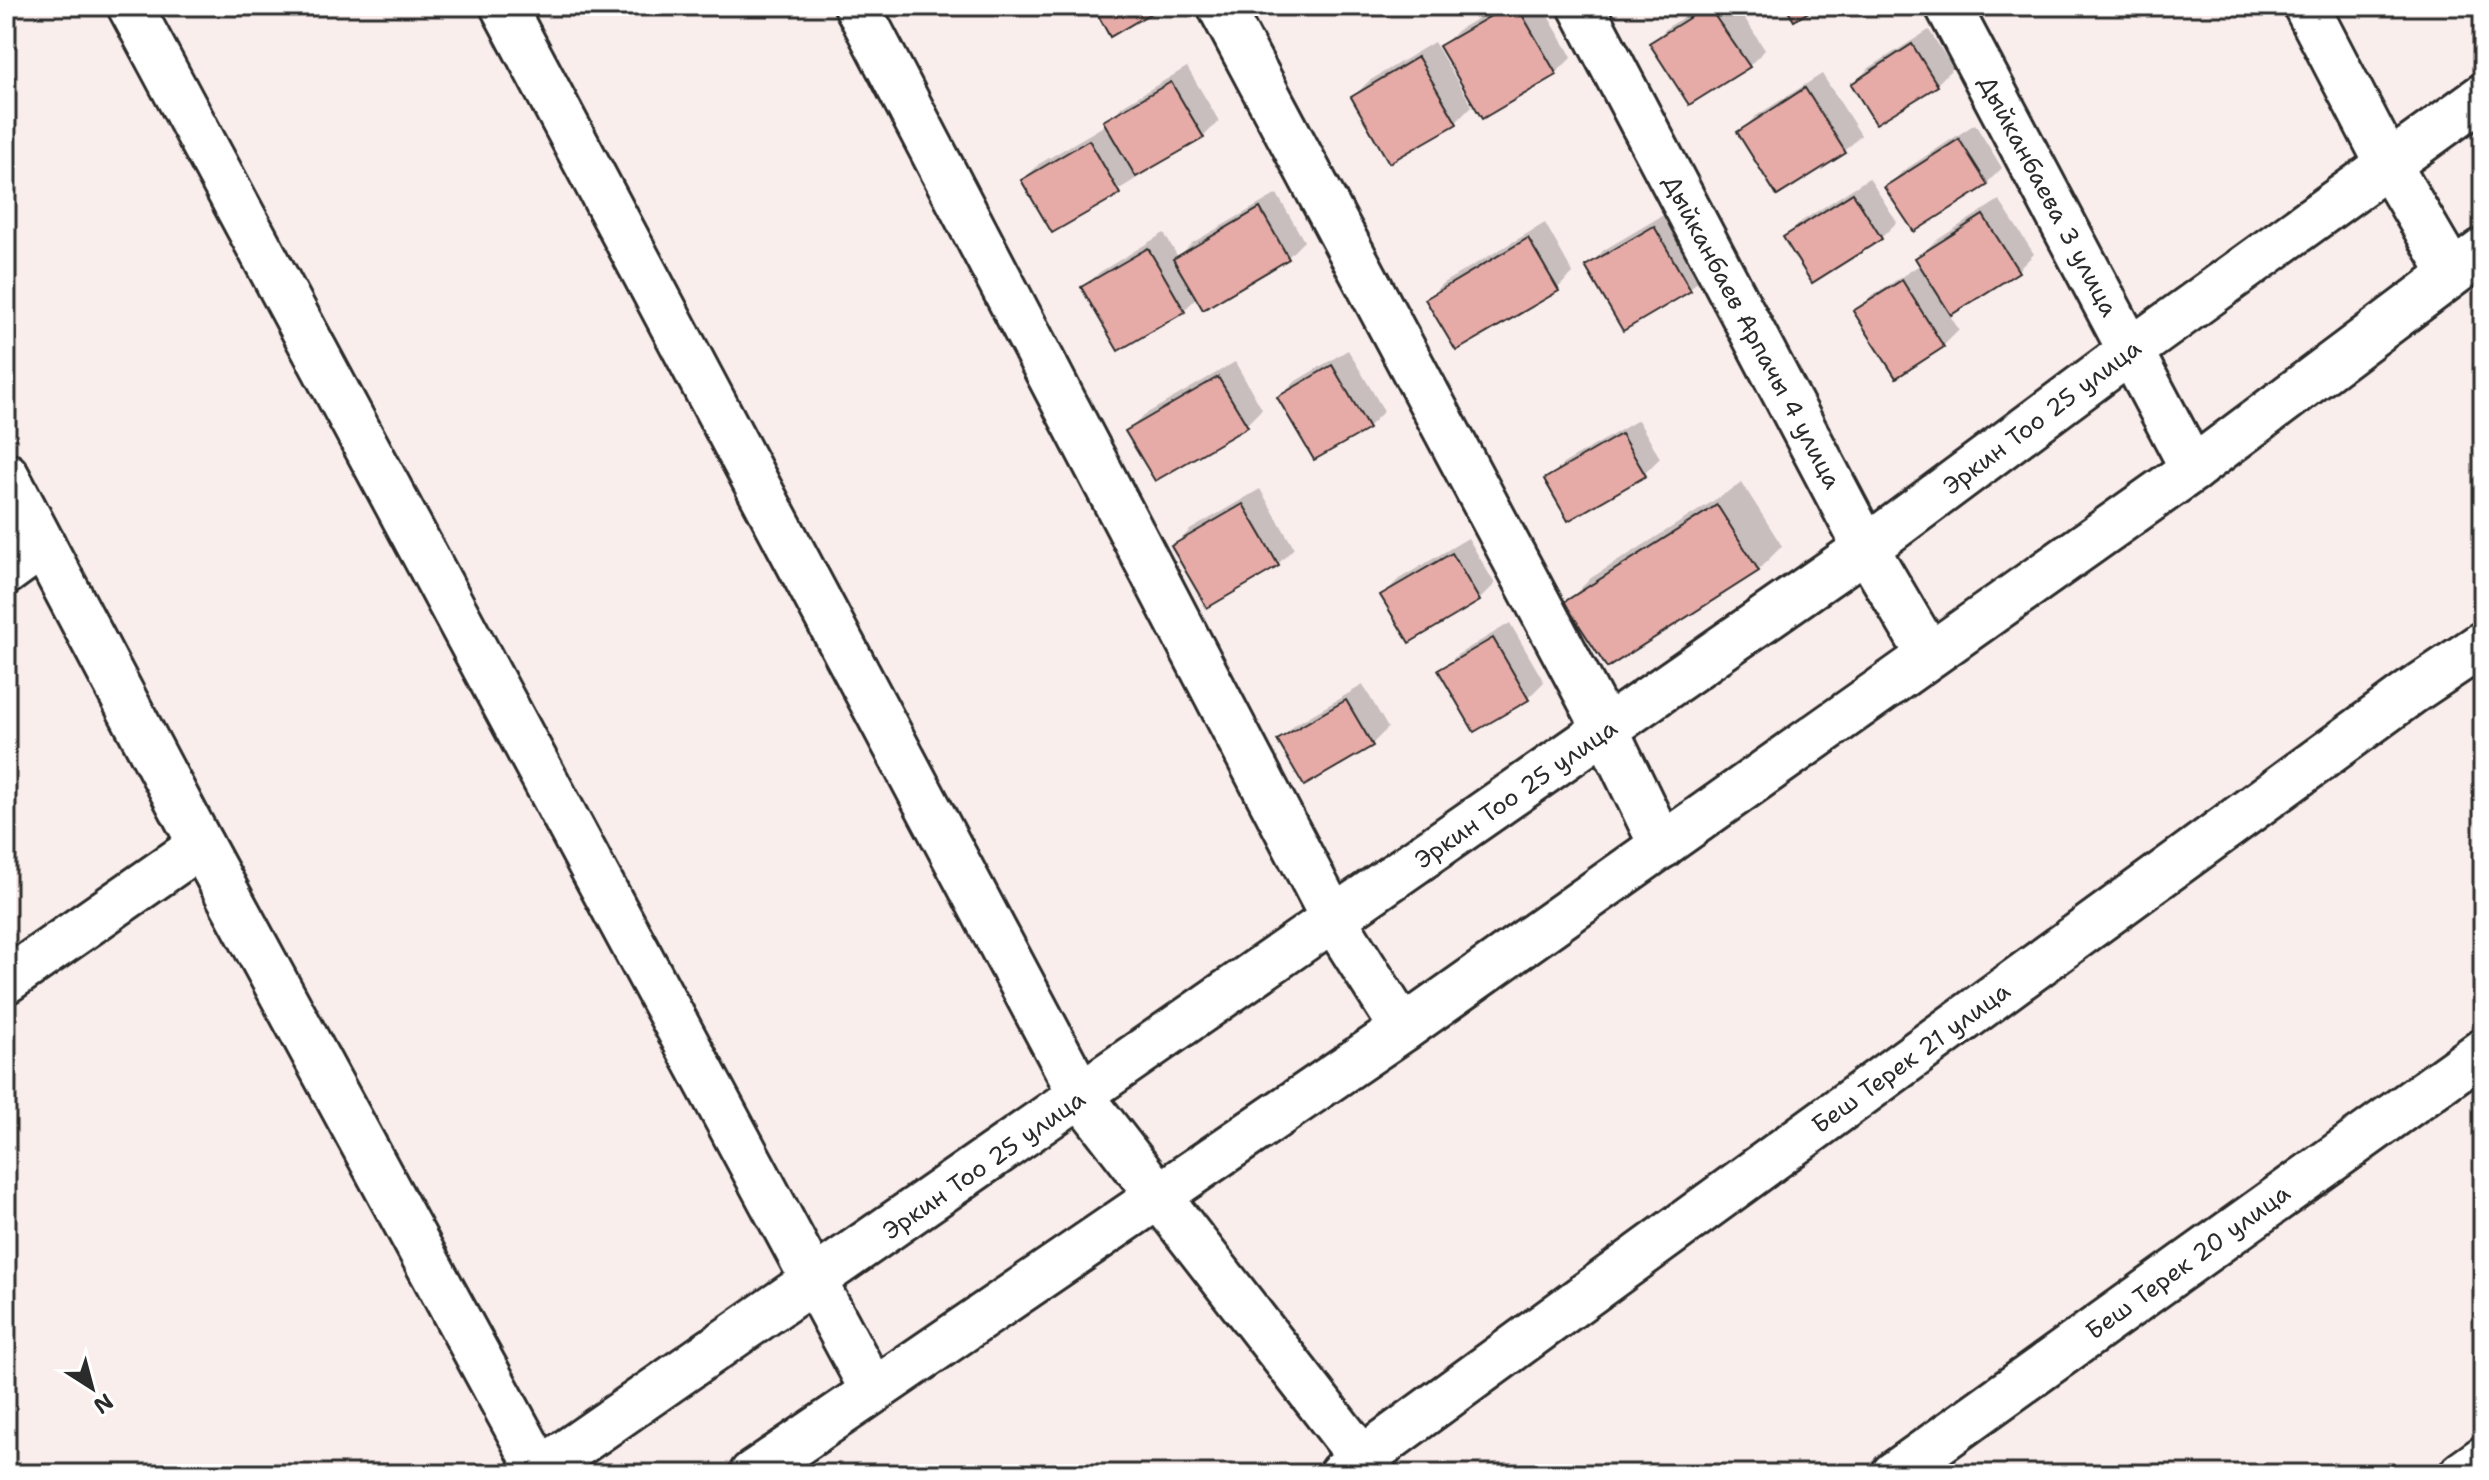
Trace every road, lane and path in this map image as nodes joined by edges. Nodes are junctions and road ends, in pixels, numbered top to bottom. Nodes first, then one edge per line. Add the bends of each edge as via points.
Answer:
1 (130, 6) edge
2 (503, 6) edge
3 (857, 6) edge
4 (1220, 6) edge
5 (1581, 6) edge
6 (1948, 6) edge
7 (2306, 6) edge
8 (2483, 96) edge
9 (2388, 164) junction
10 (2468, 262) edge
11 (2129, 352) junction
12 (2193, 469) junction
13 (6, 475) edge
14 (43, 545) junction
15 (1866, 548) junction
16 (6, 572) edge
17 (2483, 644) edge
18 (1929, 655) junction
19 (1607, 732) junction
20 (201, 845) junction
21 (1662, 846) junction
22 (1334, 920) junction
23 (6, 981) edge
24 (1403, 1029) junction
25 (2483, 1051) edge
26 (1082, 1097) junction
27 (1158, 1197) junction
28 (816, 1282) junction
29 (873, 1391) junction
30 (2483, 1459) edge
31 (1359, 1469) edge
32 (539, 1473) edge
33 (752, 1474) edge
34 (1894, 1474) edge
35 (2462, 1474) edge

1 - 28 street
2 - 26 street
3 - 22 street
4 - 19 street
5 - 15 street, Дыйканбаев Арпачы 4 улица
6 - 11 street, Дыйканбаева 3 улица
7 - 9 street
8 - 9 street, Эркин Тоо 25 улица
9 - 10 street
9 - 11 street, Эркин Тоо 25 улица
10 - 12 street
11 - 12 street, Дыйканбаева 3 улица
11 - 15 street, Эркин Тоо 25 улица
12 - 18 street
13 - 14 street
14 - 16 street
14 - 20 street
15 - 18 street, Дыйканбаев Арпачы 4 улица
15 - 19 street, Эркин Тоо 25 улица
17 - 31 street, Беш Терек 21 улица via 2397,702
18 - 21 street
19 - 21 street
19 - 22 street, Эркин Тоо 25 улица
20 - 23 street
20 - 32 street
21 - 24 street
22 - 24 street
22 - 26 street, Эркин Тоо 25 улица
24 - 27 street
25 - 34 street, Беш Терек 20 улица
26 - 27 street
26 - 28 street, Эркин Тоо 25 улица
27 - 29 street
27 - 31 street
28 - 29 street
28 - 32 street, Эркин Тоо 25 улица
29 - 33 street
30 - 35 street

